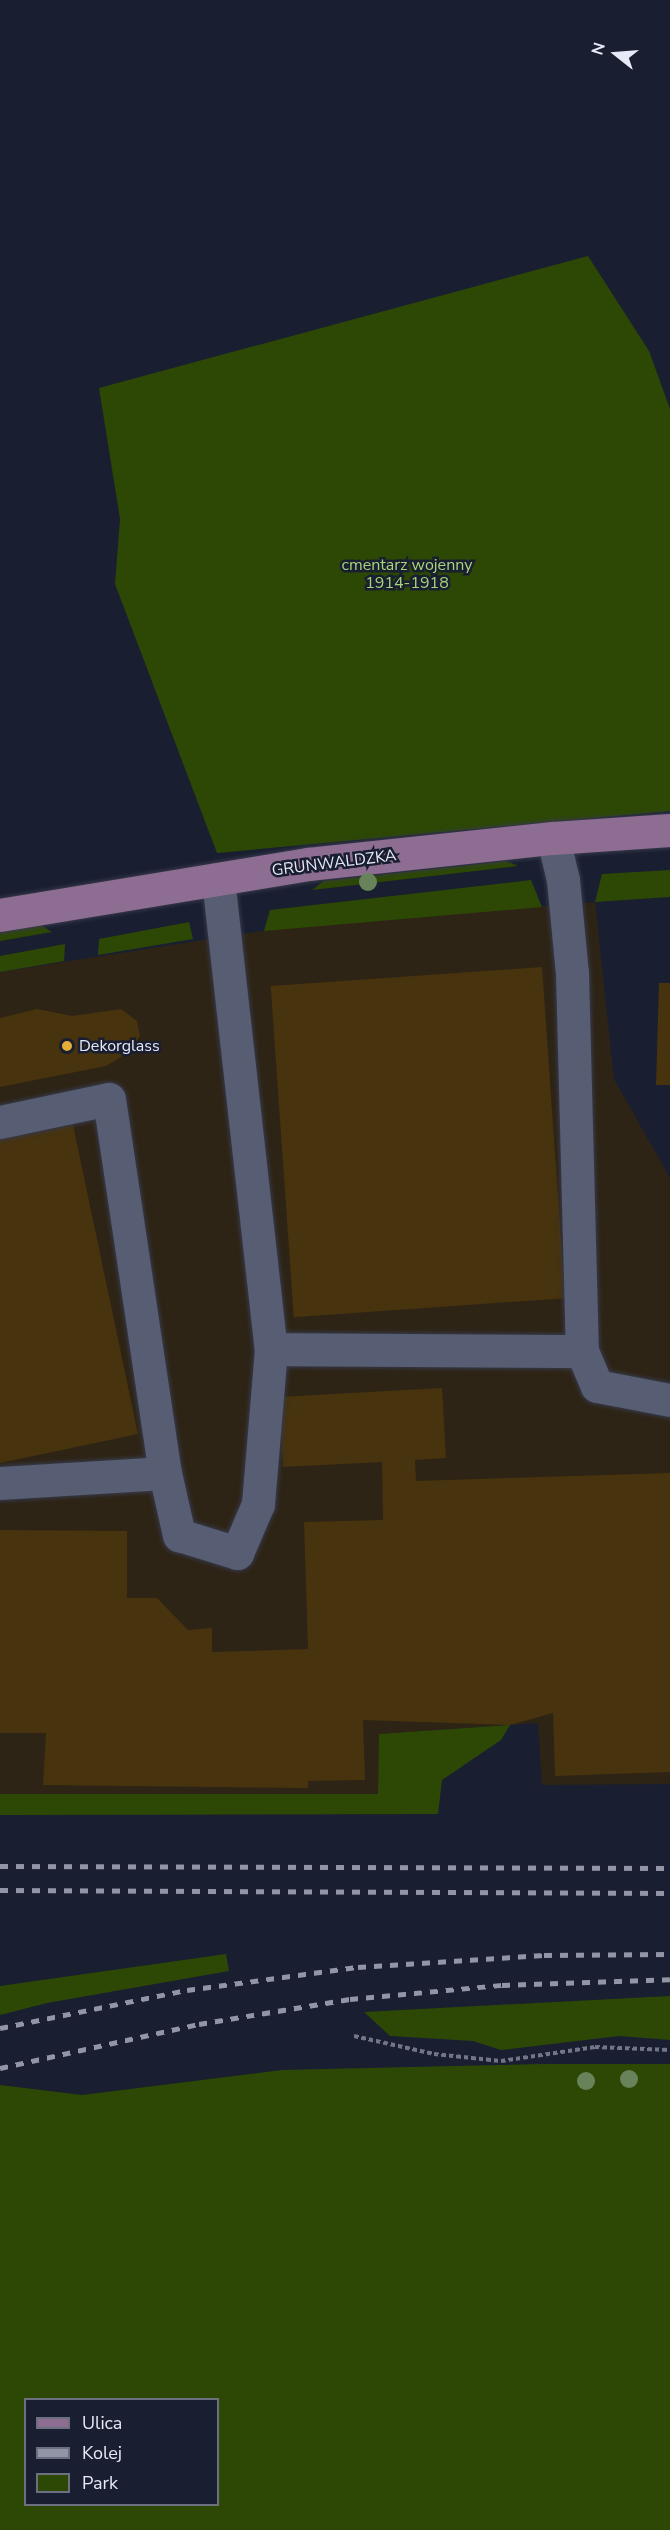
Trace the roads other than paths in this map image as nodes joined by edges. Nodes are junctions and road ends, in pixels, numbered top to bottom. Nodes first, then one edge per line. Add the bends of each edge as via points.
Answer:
1 (670, 830) edge
2 (553, 838) junction
3 (218, 879) junction
4 (0, 915) edge
5 (0, 1122) edge
6 (271, 1349) junction
7 (582, 1352) junction
8 (670, 1400) edge
9 (165, 1473) junction
10 (0, 1483) edge

1 - 2 main road, GRUNWALDZKA
2 - 3 main road, GRUNWALDZKA via 308,864
2 - 7 lane via 563,880 572,973
3 - 4 main road, GRUNWALDZKA
3 - 6 lane
5 - 9 lane via 108,1099
6 - 7 lane
6 - 9 lane via 258,1504 237,1554 179,1535
7 - 8 lane via 597,1386
9 - 10 lane

